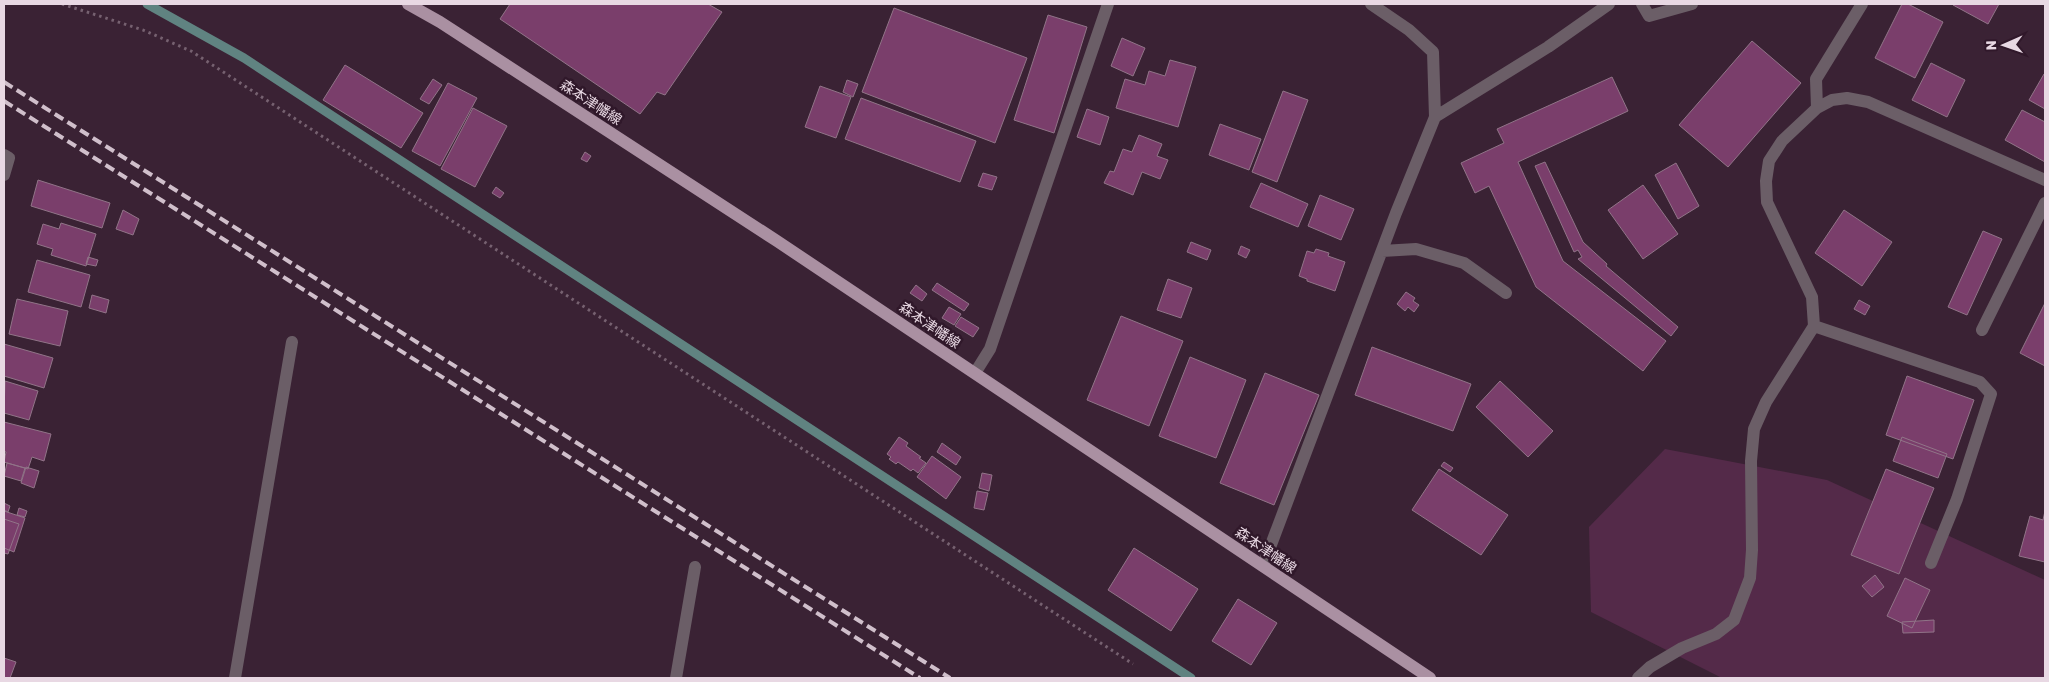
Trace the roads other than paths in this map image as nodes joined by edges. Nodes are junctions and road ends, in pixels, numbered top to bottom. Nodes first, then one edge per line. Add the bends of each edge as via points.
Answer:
1 (408, 4) edge
2 (1108, 4) edge
3 (1371, 4) edge
4 (1609, 4) edge
5 (1642, 4) edge
6 (1692, 4) edge
7 (1862, 4) edge
8 (1817, 108) junction
9 (1435, 117) junction
10 (4, 155) edge
11 (4, 175) edge
12 (2045, 180) edge
13 (2045, 203) edge
14 (1382, 251) junction
15 (1506, 293) dead end
16 (1814, 326) junction
17 (1982, 330) dead end
18 (292, 342) dead end
19 (974, 373) junction
20 (1931, 563) dead end
21 (1263, 566) junction
22 (695, 567) dead end
23 (235, 678) edge
24 (676, 678) edge
25 (1430, 678) edge
26 (1638, 678) edge

1 - 19 main road, 森本津幡線 via 760,230
2 - 19 street via 990,350
3 - 9 street via 1409,30 1433,52
4 - 9 street via 1548,47
5 - 6 street via 1649,16
7 - 8 street via 1816,79
8 - 12 street via 1832,100 1847,98 1868,102
8 - 16 street via 1782,141 1769,161 1766,181 1767,202 1812,297
9 - 14 street
10 - 11 street via 9,158
13 - 17 street
14 - 15 street via 1416,249 1464,263
14 - 21 street
16 - 20 street via 1980,382 1991,394 1957,499
16 - 26 street via 1766,402 1754,429 1750,578 1734,620 1716,634 1682,648 1650,667
18 - 23 street
19 - 21 main road, 森本津幡線
21 - 25 main road, 森本津幡線
22 - 24 street

